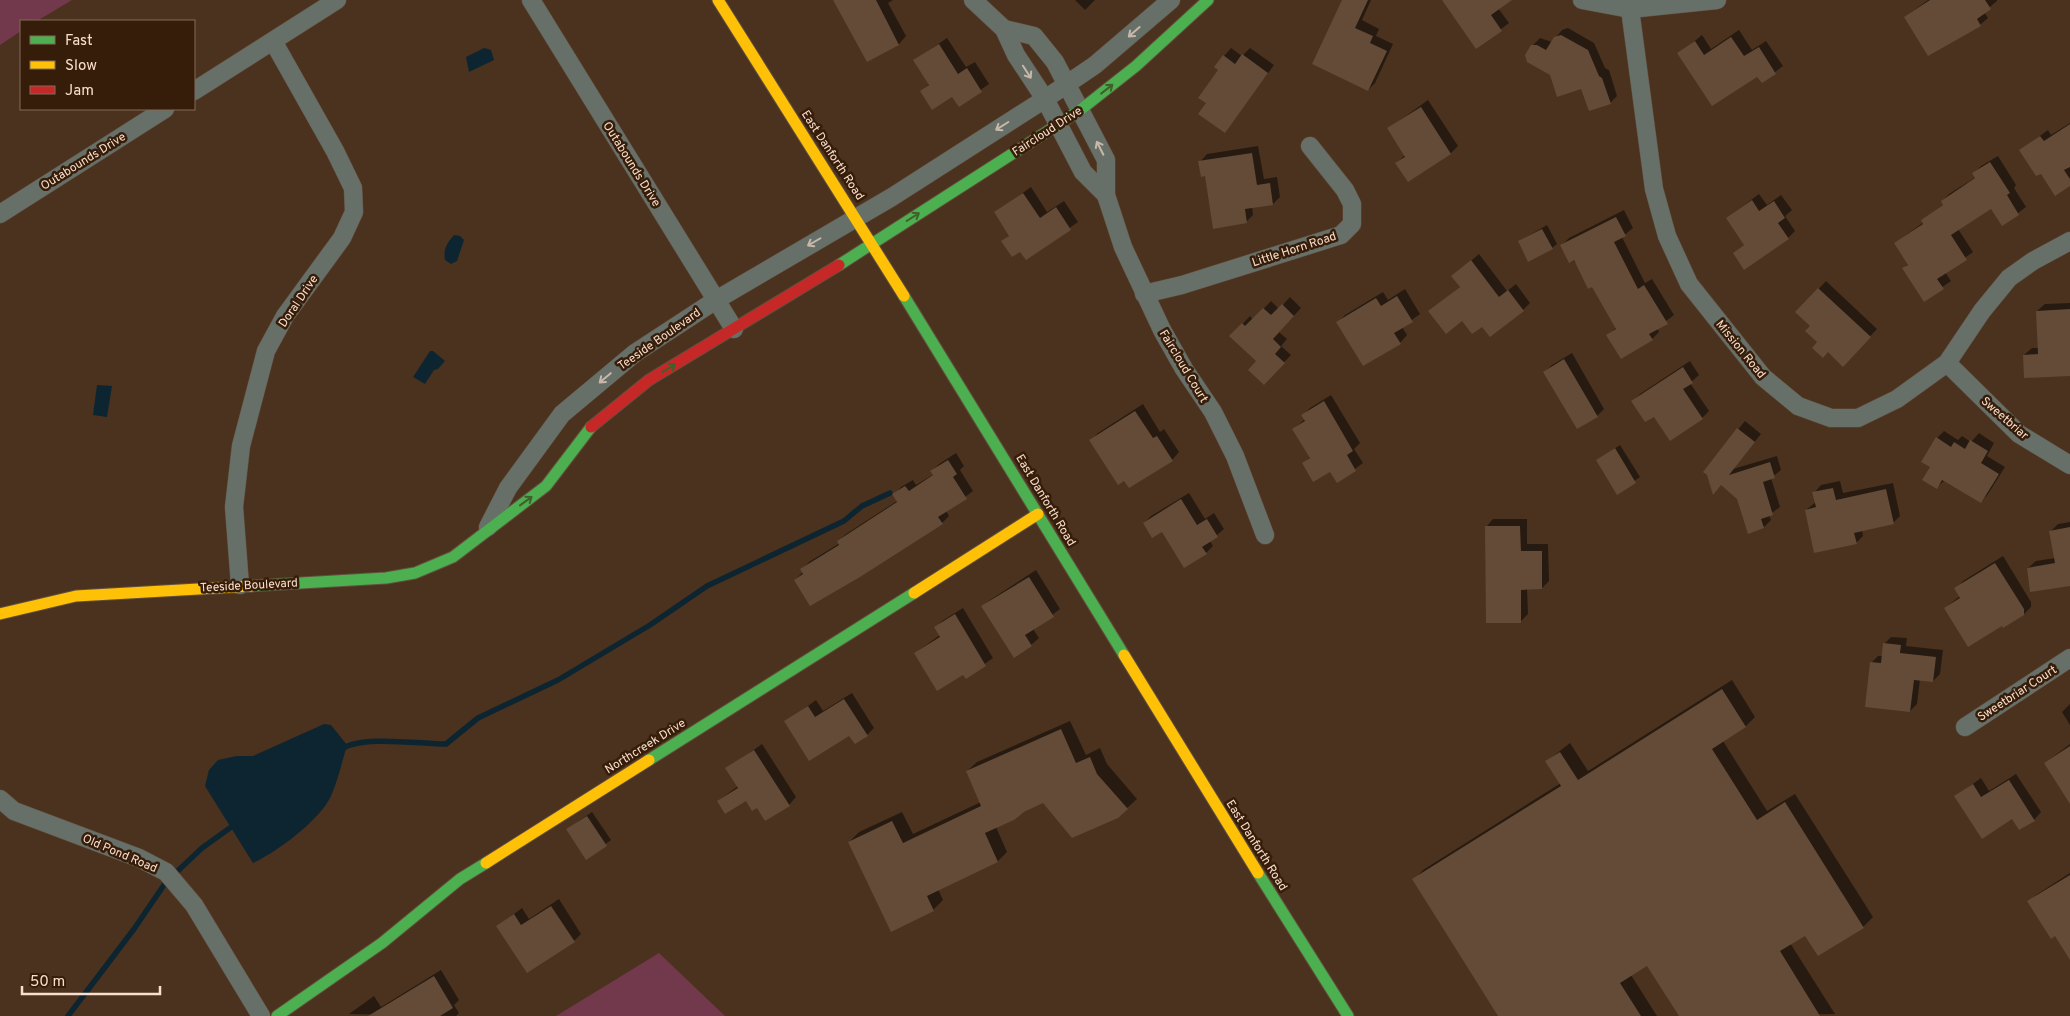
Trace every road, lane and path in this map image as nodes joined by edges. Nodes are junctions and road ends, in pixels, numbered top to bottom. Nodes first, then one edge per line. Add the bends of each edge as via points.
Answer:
1 (337, 0) edge
2 (531, 0) edge
3 (718, 0) edge
4 (973, 0) edge
5 (1171, 0) edge
6 (1208, 0) edge
7 (1582, 0) edge
8 (1717, 0) edge
9 (1630, 10) junction
10 (1004, 29) junction
11 (273, 41) junction
12 (1067, 84) junction
13 (195, 90) edge
14 (1045, 99) junction
15 (164, 110) edge
16 (1080, 110) junction
17 (1059, 126) junction
18 (1310, 146) dead end
19 (1106, 195) junction
20 (0, 214) edge
21 (855, 216) junction
22 (2070, 241) edge
23 (873, 245) junction
24 (1144, 294) junction
25 (716, 300) junction
26 (734, 329) junction
27 (1947, 363) junction
28 (2070, 464) edge
29 (1038, 514) junction
30 (487, 530) junction
31 (1265, 536) dead end
32 (240, 585) junction
33 (0, 614) edge
34 (2070, 658) edge
35 (1965, 727) dead end
36 (0, 800) edge
37 (262, 1016) edge
38 (276, 1016) edge
39 (1348, 1016) edge

1 - 11 street
2 - 25 street, Outabounds Drive
3 - 21 street, East Danforth Road
4 - 10 street, Faircloud Court
5 -> 12 street via 1095,65
16 -> 6 street, Faircloud Drive via 1137,66
7 - 9 street
8 - 9 street
9 - 27 street, Mission Road via 1654,188 1666,236 1689,284 1762,377 1798,406 1830,418 1858,418 1897,399
10 - 12 street, Faircloud Court via 1034,36 1056,62
10 -> 14 street, Faircloud Court via 1016,55
11 - 13 street
11 - 32 street, Doral Drive via 353,188 354,212 342,238 285,316 266,351 241,446 234,507
12 - 14 street
12 - 16 street, Faircloud Court
14 - 17 street, Faircloud Court
14 -> 21 street via 892,197
15 - 20 street, Outabounds Drive
16 - 17 street, Faircloud Drive
19 -> 16 street, Faircloud Court via 1106,160
17 - 19 street, Faircloud Court via 1083,172
23 -> 17 street, Faircloud Drive via 907,220
18 - 24 street, Little Horn Road via 1345,190 1352,204 1352,224 1341,235
19 - 24 street, Faircloud Court via 1122,247
21 - 23 street, East Danforth Road
21 -> 25 street, Teeside Boulevard
22 - 27 street, Mission Road via 2009,278
23 - 26 street, Teeside Boulevard
23 - 29 street, East Danforth Road
24 - 31 street, Faircloud Court via 1166,338 1213,412 1236,456
25 - 26 street, Outabounds Drive
25 -> 30 street, Teeside Boulevard via 635,353 562,414 508,488
30 -> 26 street, Teeside Boulevard via 546,486 591,427 650,380
27 - 28 street, Sweetbriar via 2020,434
29 - 38 street, Northcreek Drive via 460,879 382,943
29 - 39 street, East Danforth Road
30 - 32 street, Teeside Boulevard via 453,557 415,573 386,578
32 - 33 street, Teeside Boulevard via 76,596
34 - 35 street, Sweetbriar Court
36 - 37 street, Old Pond Road via 14,811 140,858 166,872 194,905

